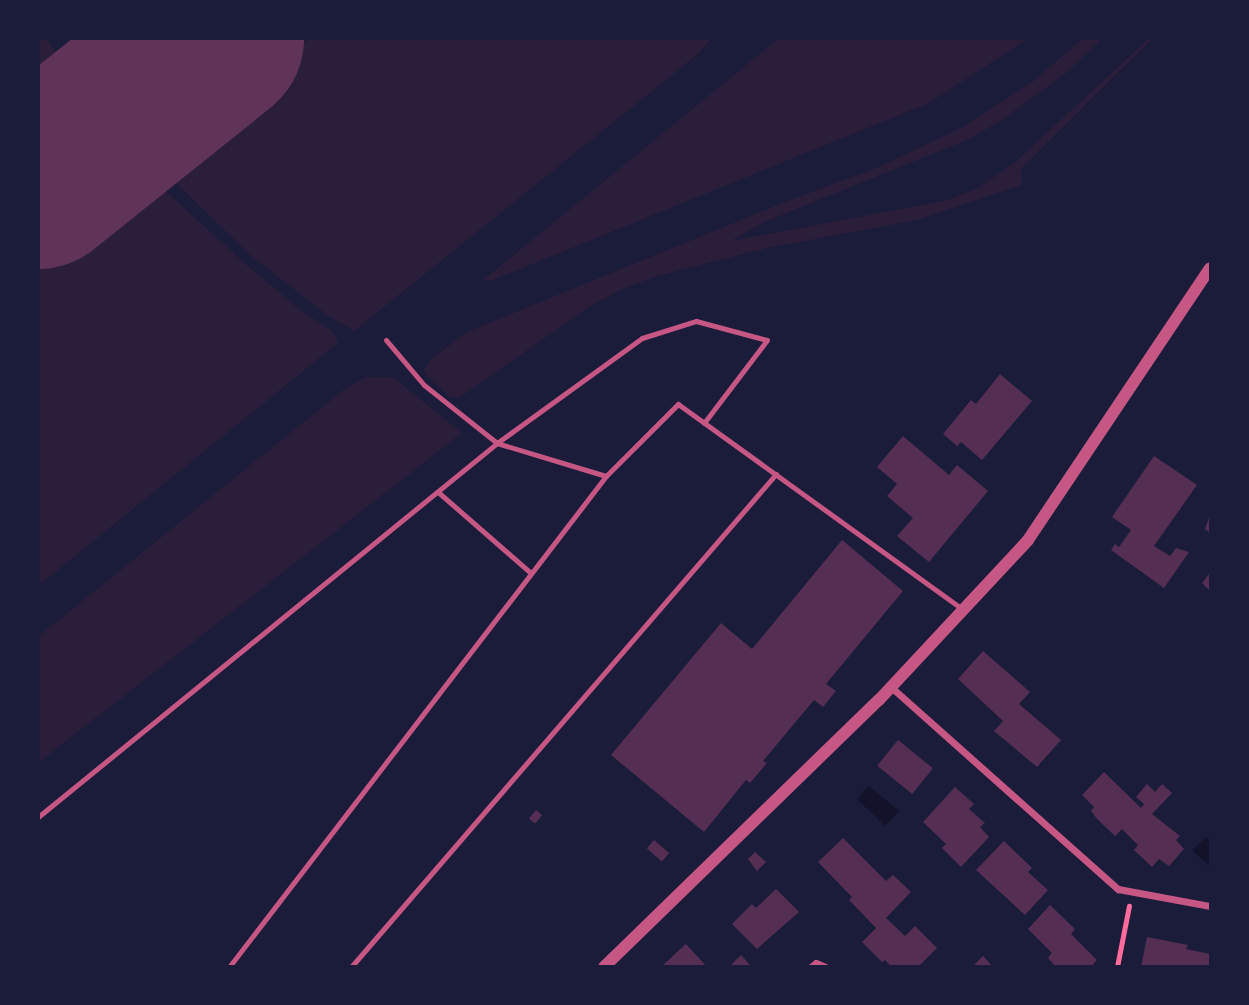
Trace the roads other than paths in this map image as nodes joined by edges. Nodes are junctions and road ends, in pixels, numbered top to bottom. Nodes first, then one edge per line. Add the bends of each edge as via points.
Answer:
1 (1210, 268) edge
2 (386, 340) dead end
3 (704, 423) junction
4 (497, 443) junction
5 (776, 474) junction
6 (606, 476) junction
7 (438, 492) junction
8 (531, 573) junction
9 (964, 609) junction
10 (891, 687) junction
11 (38, 817) edge
12 (1210, 906) edge
13 (229, 967) edge
14 (351, 967) edge
15 (604, 967) edge
16 (811, 967) edge
17 (825, 967) edge

1 - 9 street via 1028,540
2 - 4 lane via 424,385
3 - 4 lane via 767,340 696,321 642,338
3 - 5 lane
3 - 6 lane via 678,404
4 - 6 lane
4 - 7 lane
5 - 9 lane
5 - 14 lane
6 - 8 lane
7 - 8 lane
7 - 11 lane
8 - 13 lane
9 - 10 street
10 - 12 street via 1118,889
10 - 15 street
16 - 17 street via 816,963

